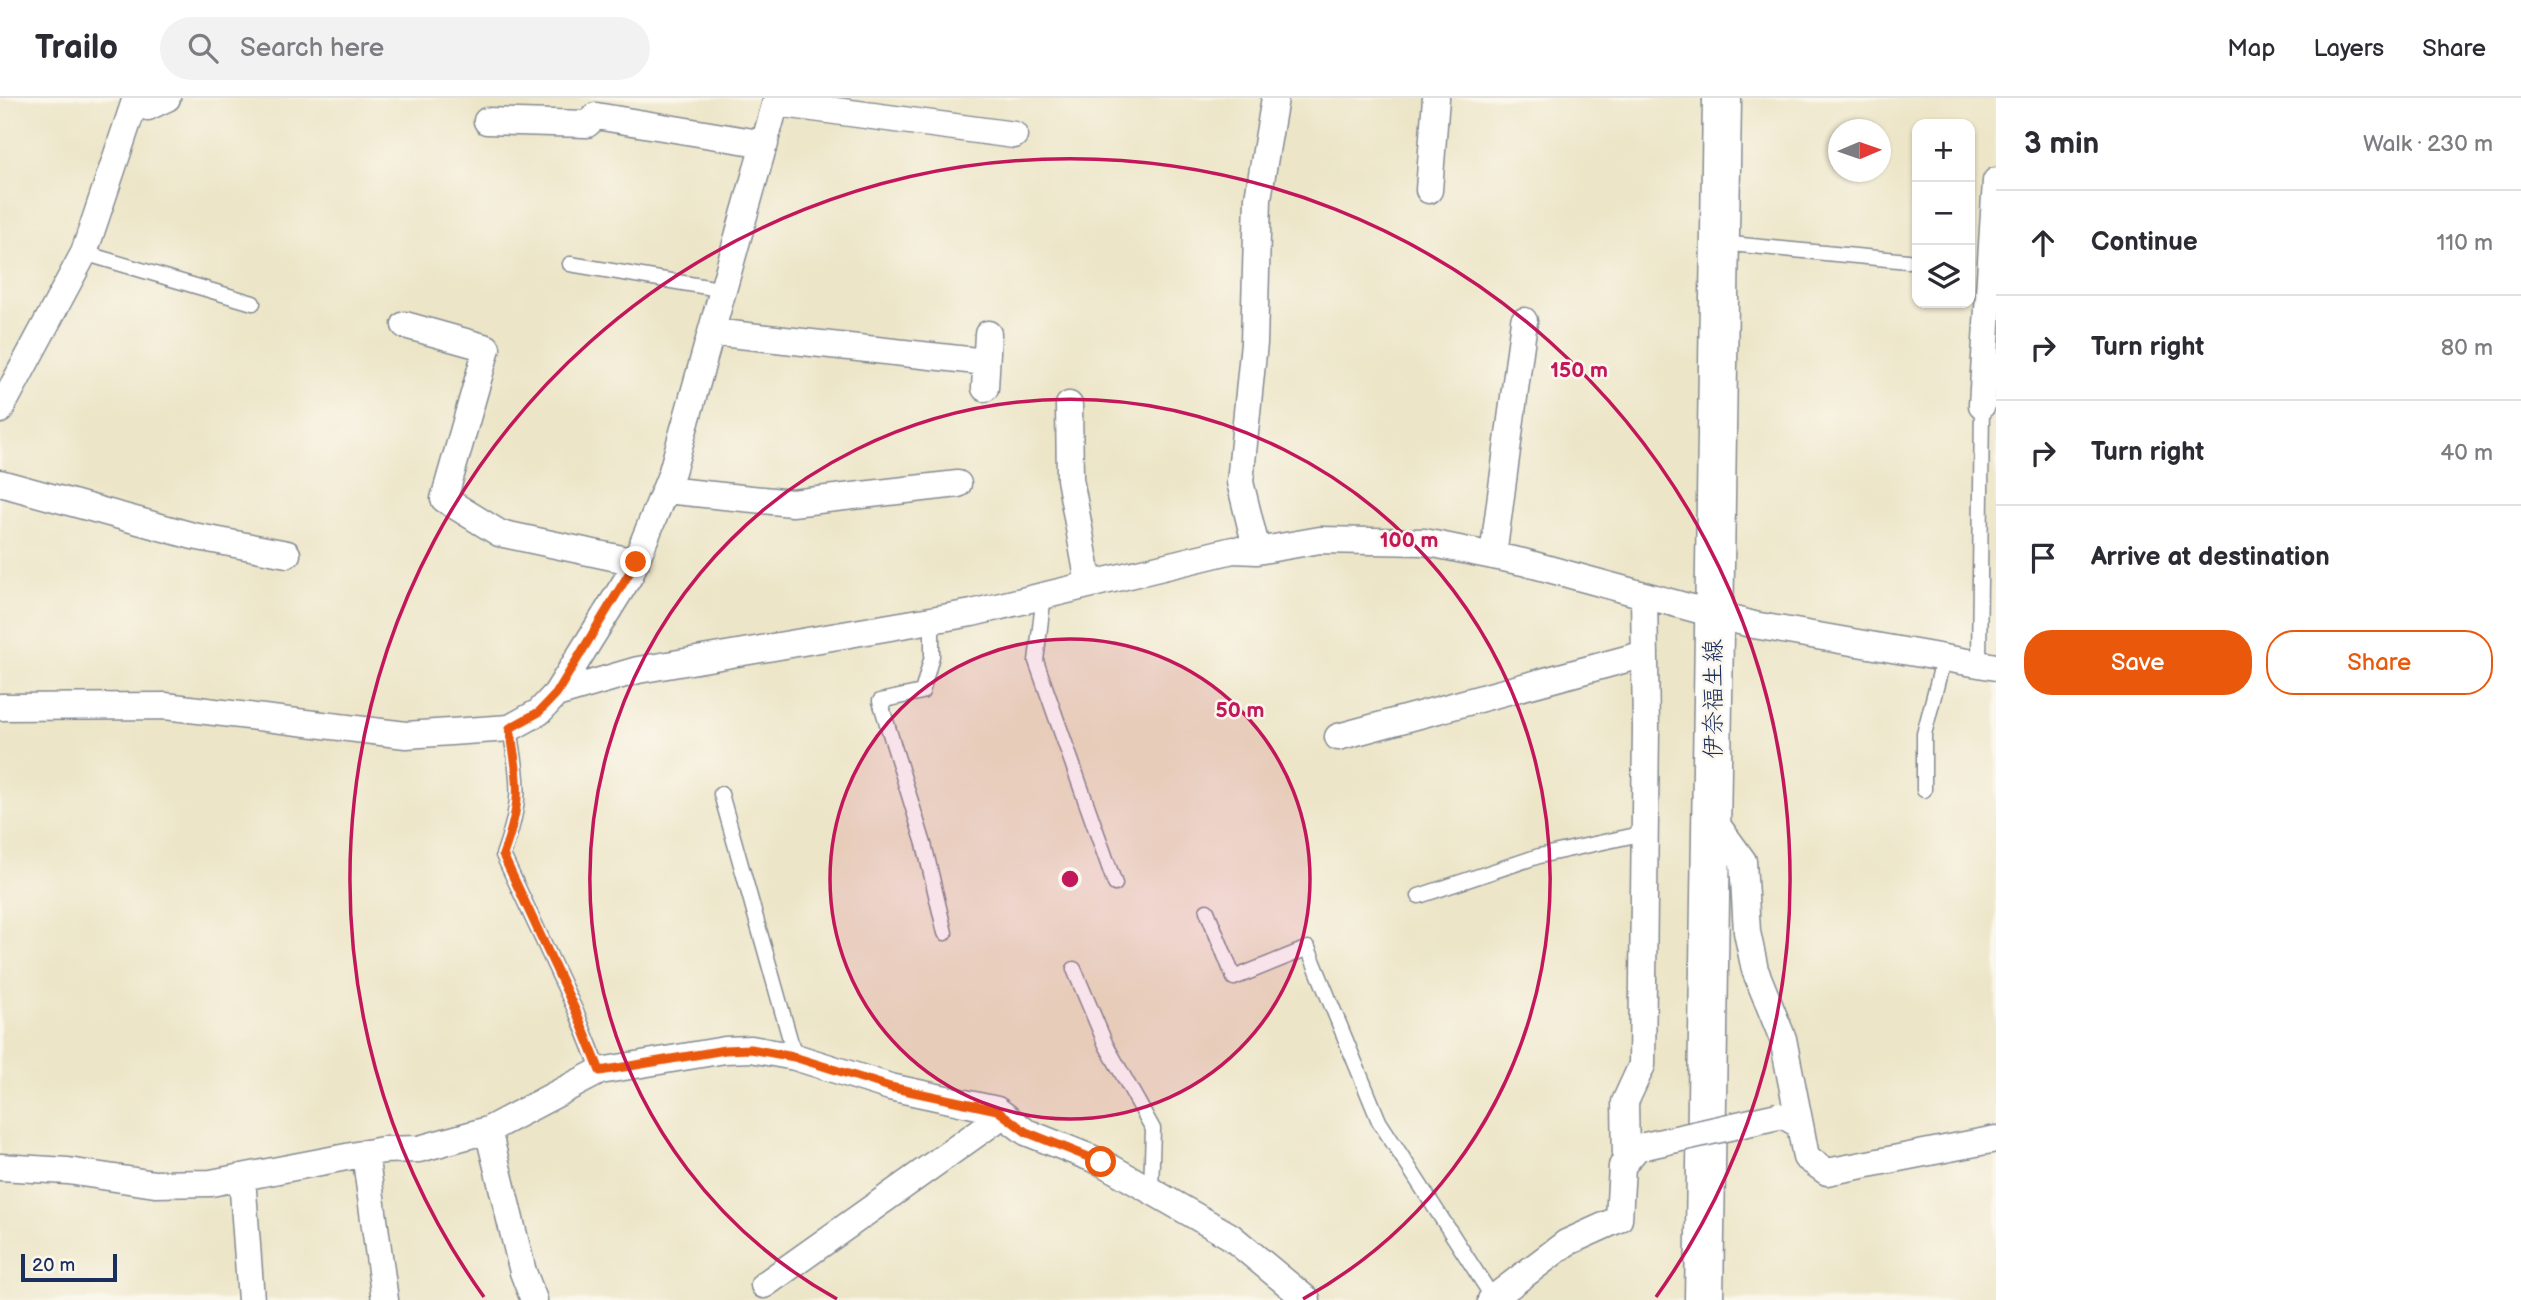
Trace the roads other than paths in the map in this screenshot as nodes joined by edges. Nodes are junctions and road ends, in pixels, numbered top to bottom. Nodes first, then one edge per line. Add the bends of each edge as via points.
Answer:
1 (136, 98) edge
2 (144, 98) edge
3 (167, 98) edge
4 (1276, 98) edge
5 (1436, 98) edge
6 (1722, 98) edge
7 (776, 101) edge
8 (487, 121) dead end
9 (1014, 135) dead end
10 (765, 144) junction
11 (1996, 181) edge
12 (1429, 190) dead end
13 (1720, 243) junction
14 (84, 253) junction
15 (1908, 261) dead end
16 (570, 264) dead end
17 (725, 290) junction
18 (253, 303) dead end
19 (1524, 321) dead end
20 (405, 325) dead end
21 (712, 332) junction
22 (988, 334) dead end
23 (986, 362) junction
24 (985, 388) dead end
25 (1069, 405) dead end
26 (1982, 405) joint
27 (0, 410) edge
28 (0, 484) edge
29 (958, 484) dead end
30 (665, 490) junction
31 (1257, 551) junction
32 (287, 554) dead end
33 (1493, 556) junction
34 (636, 562) junction
35 (1089, 583) junction
36 (1044, 594) junction
37 (1644, 595) junction
38 (1713, 616) junction
39 (932, 620) junction
40 (1646, 654) junction
41 (1944, 657) junction
42 (1987, 665) edge
43 (556, 694) junction
44 (0, 707) edge
45 (510, 728) junction
46 (1338, 737) dead end
47 (1924, 790) dead end
48 (721, 794) dead end
49 (1713, 818) junction
50 (1645, 833) junction
51 (1115, 884) dead end
52 (1419, 896) dead end
53 (1207, 911) dead end
54 (945, 933) dead end
55 (1074, 969) dead end
56 (794, 1057) junction
57 (600, 1071) junction
58 (1003, 1115) junction
59 (1789, 1120) junction
60 (488, 1130) junction
61 (1996, 1139) edge
62 (1635, 1152) junction
63 (365, 1153) junction
64 (0, 1167) edge
65 (242, 1177) junction
66 (1151, 1190) junction
67 (764, 1285) dead end
68 (1492, 1299) edge
69 (251, 1300) edge
70 (385, 1300) edge
71 (534, 1300) edge
72 (1307, 1300) edge
73 (1704, 1300) edge

1 - 14 street
2 - 3 street via 148,107
4 - 31 street via 1258,198 1254,343 1240,482
5 - 12 street
6 - 13 main road, 伊奈福生線
7 - 9 street
7 - 10 street
8 - 10 street via 587,124 596,116
10 - 17 street
11 - 26 street
13 - 15 lane
13 - 38 main road, 伊奈福生線
14 - 18 lane
14 - 27 street
16 - 17 lane
17 - 21 street
19 - 33 street
20 - 34 street via 487,348 444,499 499,533
21 - 23 street
21 - 30 street
22 - 23 street
23 - 24 street
25 - 35 street via 1070,479
26 - 42 lane
28 - 32 street via 193,536
29 - 30 street via 792,503
30 - 34 street
31 - 33 street via 1320,540 1424,542
31 - 35 street via 1233,550
33 - 37 street
34 - 43 street
35 - 36 street
36 - 39 street
36 - 51 lane via 1036,661
37 - 38 street
37 - 40 street
38 - 41 street
38 - 49 main road, 伊奈福生線
39 - 43 street via 638,670
39 - 54 lane via 932,656 922,692 880,701 924,844
40 - 46 street
40 - 50 street
41 - 42 street
41 - 47 lane via 1924,734
43 - 45 street via 539,712
44 - 45 street via 165,706 407,735
45 - 57 lane via 520,793 503,855
48 - 56 lane
49 - 59 street via 1743,861 1747,932 1755,970 1783,1039
49 - 73 main road, 伊奈福生線
50 - 52 lane via 1539,856
50 - 62 street via 1642,1065 1625,1102
53 - 68 lane via 1234,978 1308,948 1379,1121
55 - 66 lane via 1106,1045 1153,1129
56 - 57 street via 751,1049 725,1050
56 - 58 street
57 - 60 street
58 - 66 street via 1026,1132 1101,1162
58 - 67 street
59 - 61 street via 1806,1157 1827,1172
59 - 62 street, bridge
60 - 63 street via 419,1149
60 - 71 street
62 - 68 street via 1622,1166 1619,1219 1566,1243
63 - 65 street
63 - 70 street
64 - 65 street via 155,1184
65 - 69 street
66 - 72 street via 1230,1236

